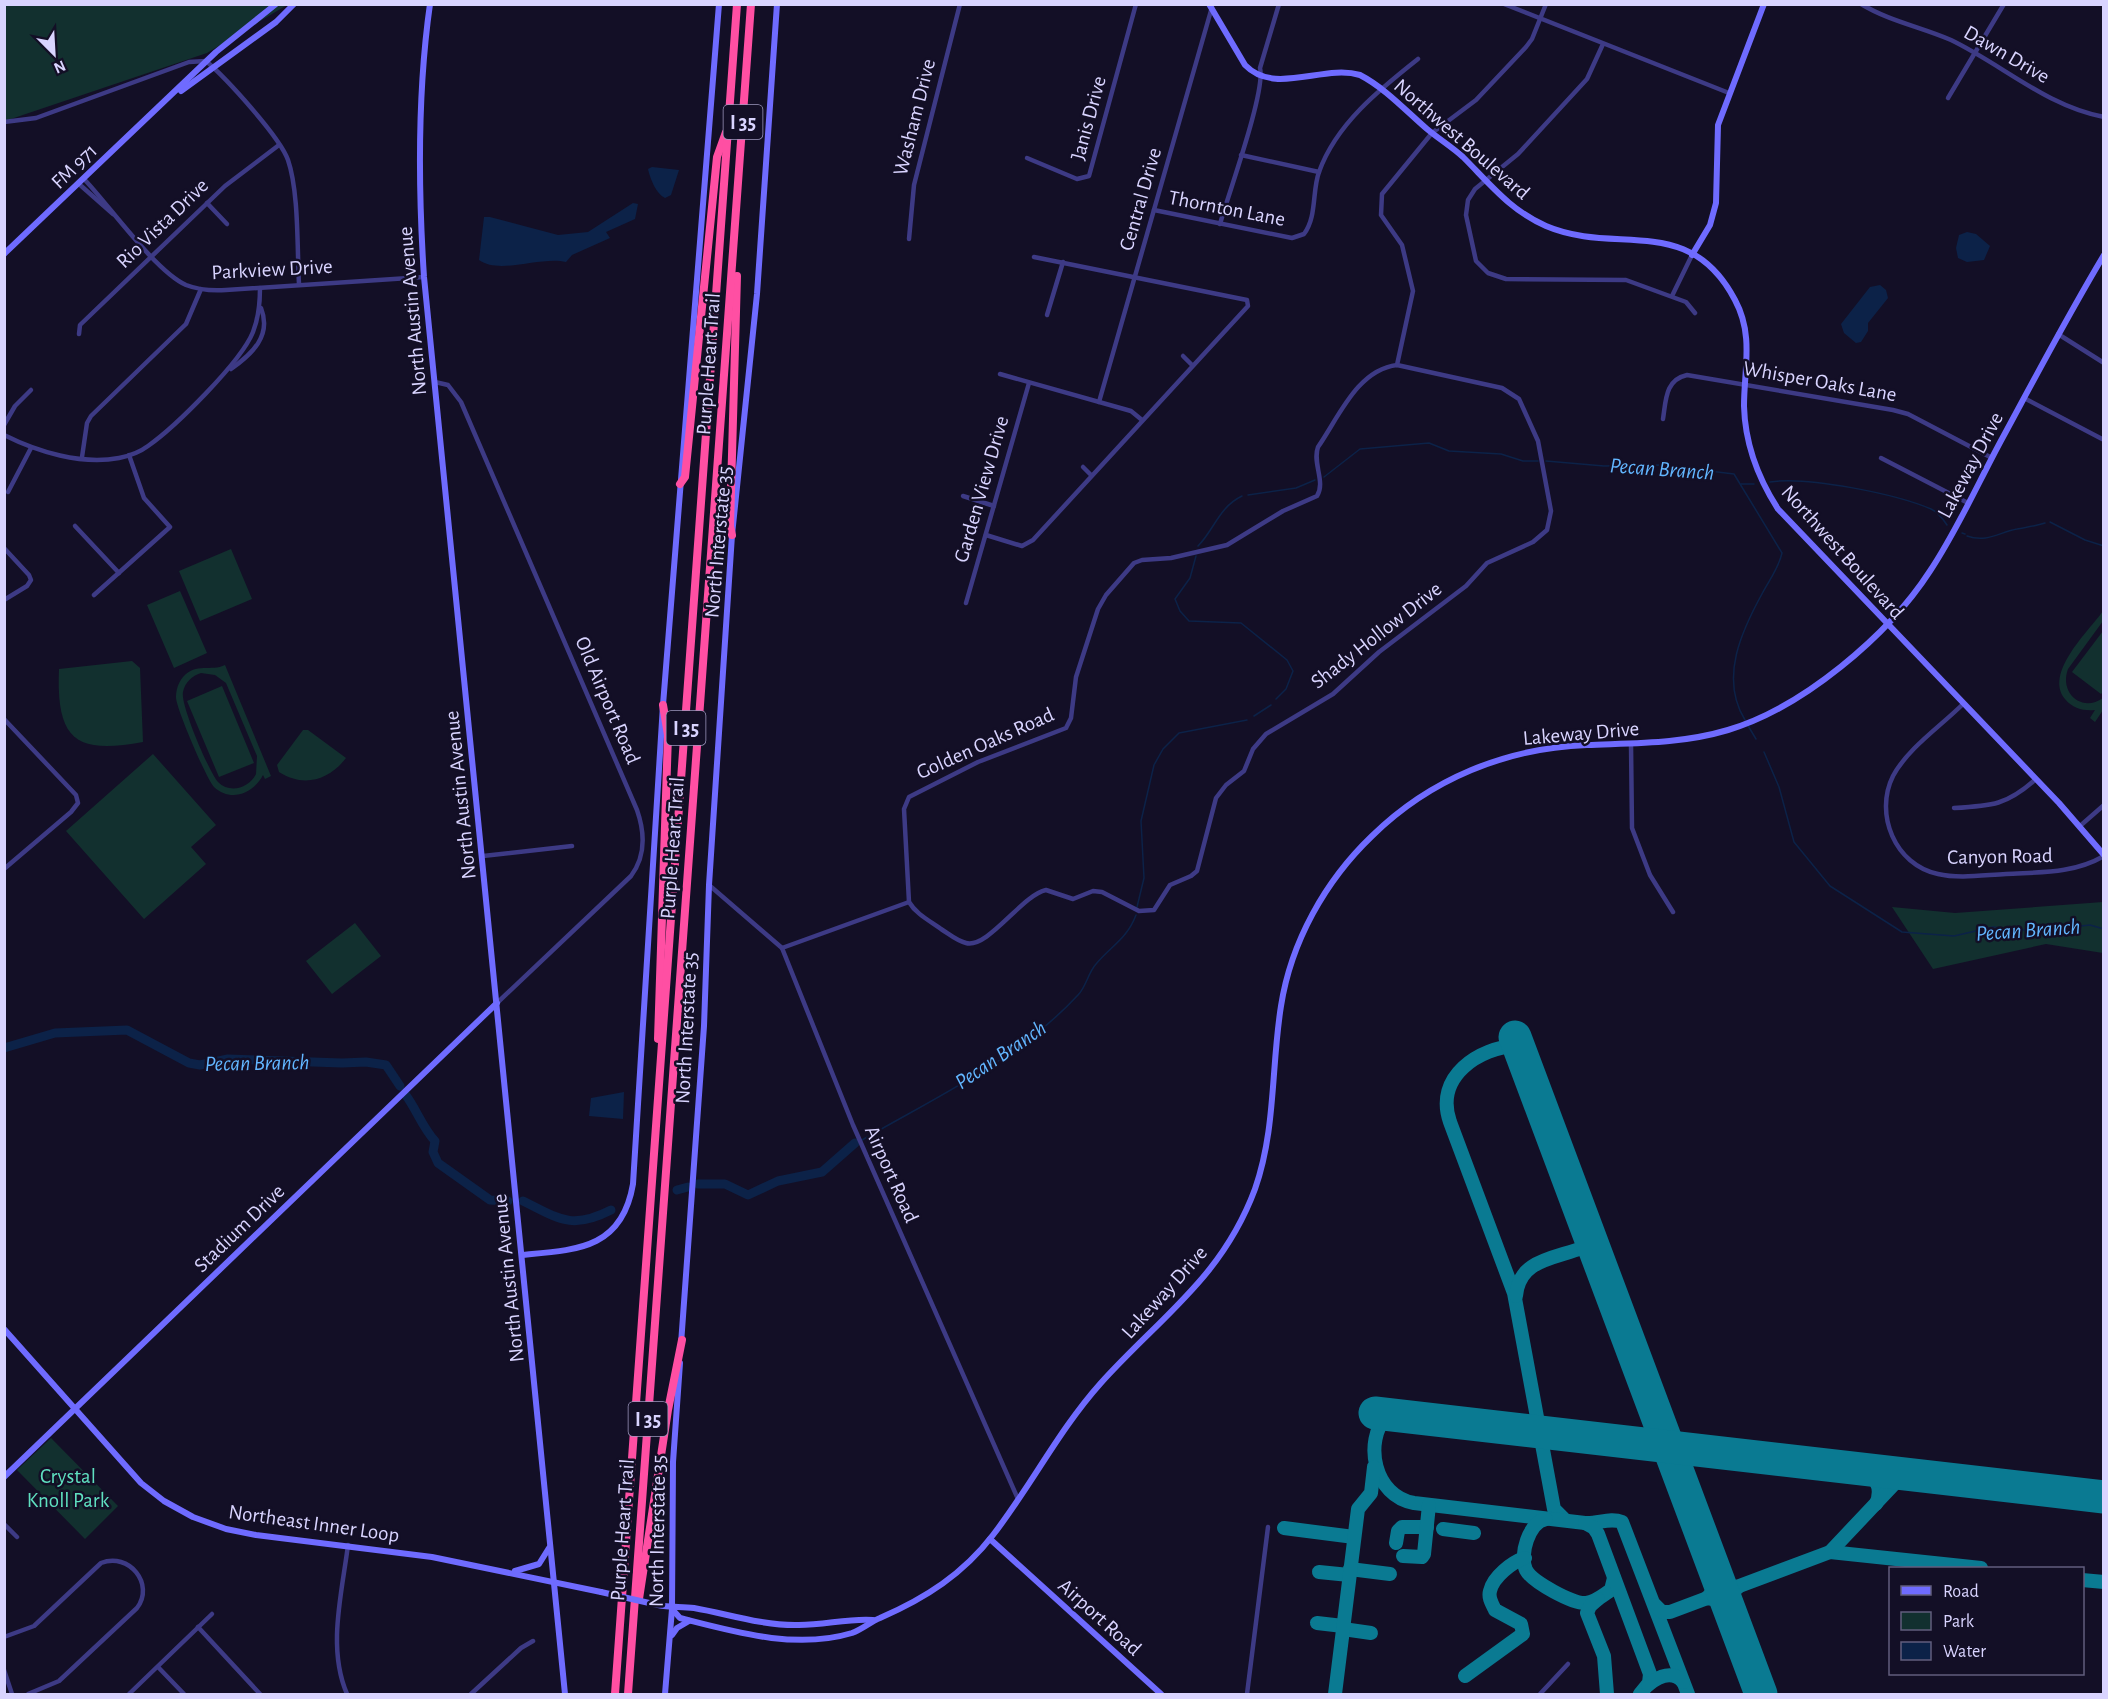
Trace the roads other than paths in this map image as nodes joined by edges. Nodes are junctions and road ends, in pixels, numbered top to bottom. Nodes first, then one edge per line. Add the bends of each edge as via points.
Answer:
1 (276, 4) edge
2 (294, 4) edge
3 (430, 4) edge
4 (719, 4) edge
5 (737, 4) edge
6 (751, 4) edge
7 (777, 4) edge
8 (960, 4) edge
9 (1136, 4) edge
10 (1279, 4) edge
11 (1504, 4) edge
12 (1546, 4) edge
13 (1764, 4) edge
14 (1861, 4) edge
15 (2004, 4) edge
16 (1211, 6) edge
17 (1540, 20) junction
18 (1603, 44) junction
19 (1974, 54) junction
20 (1418, 59) dead end
21 (206, 61) junction
22 (212, 67) junction
23 (1262, 76) junction
24 (1380, 89) junction
25 (1729, 93) junction
26 (1948, 98) dead end
27 (166, 102) junction
28 (2103, 117) edge
29 (6, 121) edge
30 (729, 122) junction
31 (1432, 133) junction
32 (279, 145) junction
33 (1241, 155) junction
34 (1027, 158) dead end
35 (1319, 172) junction
36 (81, 181) junction
37 (1485, 182) junction
38 (207, 203) junction
39 (1154, 210) junction
40 (227, 224) dead end
41 (1220, 224) junction
42 (735, 239) junction
43 (909, 239) dead end
44 (4, 254) edge
45 (1692, 255) junction
46 (152, 256) junction
47 (1034, 257) dead end
48 (2102, 260) edge
49 (1063, 262) junction
50 (1135, 276) junction
51 (424, 277) junction
52 (299, 284) junction
53 (260, 288) junction
54 (201, 289) junction
55 (1672, 296) junction
56 (260, 308) junction
57 (1695, 313) dead end
58 (1047, 315) dead end
59 (80, 334) dead end
60 (2058, 334) junction
61 (1183, 356) dead end
62 (2103, 363) edge
63 (1192, 365) junction
64 (1397, 365) junction
65 (226, 372) junction
66 (1000, 374) dead end
67 (435, 382) junction
68 (1029, 383) junction
69 (1745, 385) junction
70 (31, 390) dead end
71 (2024, 398) junction
72 (1099, 402) junction
73 (1663, 419) dead end
74 (1142, 420) junction
75 (4, 425) edge
76 (4, 435) edge
77 (2103, 441) edge
78 (31, 448) junction
79 (129, 455) junction
80 (82, 457) junction
81 (1881, 458) dead end
82 (1992, 458) junction
83 (1083, 467) dead end
84 (1091, 475) junction
85 (681, 484) junction
86 (8, 492) dead end
87 (963, 496) dead end
88 (1968, 503) junction
89 (994, 506) junction
90 (75, 526) dead end
91 (732, 535) junction
92 (986, 535) junction
93 (4, 548) edge
94 (119, 573) junction
95 (94, 596) dead end
96 (4, 600) edge
97 (966, 603) dead end
98 (1885, 624) junction
99 (1963, 704) junction
100 (663, 705) junction
101 (4, 719) edge
102 (1631, 744) junction
103 (2036, 779) junction
104 (2103, 805) edge
105 (1954, 808) dead end
106 (2080, 826) junction
107 (572, 846) dead end
108 (2103, 855) edge
109 (483, 856) junction
110 (4, 869) edge
111 (709, 885) junction
112 (909, 902) junction
113 (1673, 912) dead end
114 (782, 948) junction
115 (497, 1003) junction
116 (660, 1080) junction
117 (522, 1255) junction
118 (4, 1329) edge
119 (682, 1340) junction
120 (74, 1408) junction
121 (4, 1477) edge
122 (1017, 1499) junction
123 (4, 1524) edge
124 (1268, 1527) dead end
125 (17, 1537) dead end
126 (990, 1539) junction
127 (348, 1545) junction
128 (550, 1547) junction
129 (513, 1572) junction
130 (552, 1581) junction
131 (672, 1609) junction
132 (212, 1614) dead end
133 (689, 1620) junction
134 (874, 1620) junction
135 (198, 1627) junction
136 (633, 1629) junction
137 (4, 1637) edge
138 (671, 1639) junction
139 (533, 1641) dead end
140 (1568, 1664) dead end
141 (158, 1667) junction
142 (4, 1670) edge
143 (12, 1695) edge
144 (28, 1695) edge
145 (129, 1695) edge
146 (184, 1695) edge
147 (260, 1695) edge
148 (348, 1695) edge
149 (471, 1695) edge
150 (564, 1695) edge
151 (615, 1695) edge
152 (628, 1695) edge
153 (665, 1695) edge
154 (1161, 1695) edge
155 (1247, 1695) edge
156 (1540, 1695) edge

1 - 21 main road, FM 971 / FM 971
2 - 22 main road, FM 971 / FM 971 via 276,22
3 - 51 main road, North Austin Avenue via 419,147
4 - 85 main road, North Interstate 35
5 - 30 highway, Purple Heart Trail / I 35
6 - 42 highway, Purple Heart Trail / I 35
7 - 91 main road, North Interstate 35 via 758,294
8 - 43 street, Washam Drive via 914,185
9 - 34 street, Janis Drive via 1089,176 1077,179
10 - 23 street via 1260,68
11 - 17 street
12 - 17 street
13 - 25 main road
14 - 19 street, Dawn Drive via 1901,24 1950,40
15 - 19 street
16 - 23 main road via 1245,65
16 - 39 street, Central Drive
17 - 18 street
17 - 31 street via 1532,39 1476,100
18 - 25 street
18 - 37 street via 1587,79 1518,154
19 - 26 street
19 - 28 street, Dawn Drive via 2071,109
20 - 24 street, Thornton Lane
21 - 22 street
21 - 27 main road, FM 971 / FM 971
21 - 29 street via 189,62 36,118
22 - 27 main road, FM 971 / FM 971
22 - 32 street
23 - 24 main road, Northwest Boulevard via 1276,79 1342,72 1360,75
23 - 33 street
24 - 31 main road, Northwest Boulevard
24 - 35 street, Thornton Lane via 1339,135
25 - 45 main road via 1718,125 1716,203 1710,225
27 - 36 main road, FM 971 / FM 971
30 - 85 highway via 717,157 685,477
30 - 116 highway, Purple Heart Trail / I 35
31 - 37 main road, Northwest Boulevard via 1464,158
31 - 64 street via 1387,185 1380,204 1384,220 1402,245 1413,291
32 - 38 street, Rio Vista Drive via 240,172
32 - 52 street via 291,174
33 - 35 street
33 - 41 street
35 - 41 street, Thornton Lane via 1311,220 1304,234 1292,238
36 - 44 main road, FM 971 / FM 971
36 - 46 street, Parkview Drive
37 - 45 main road, Northwest Boulevard via 1517,210 1556,230 1588,238 1653,240
37 - 55 street via 1472,192 1466,208 1476,261 1488,273 1516,280 1622,279
38 - 40 street
38 - 46 street, Rio Vista Drive
39 - 41 street, Thornton Lane
39 - 50 street, Central Drive
42 - 91 highway via 739,249
42 - 136 highway, Purple Heart Trail / I 35
45 - 55 street
45 - 69 main road, Northwest Boulevard via 1719,276 1739,308 1748,345
46 - 54 street, Parkview Drive via 178,280
46 - 59 street, Rio Vista Drive via 80,325
47 - 49 street
48 - 60 main road, Lakeway Drive
49 - 50 street
49 - 58 street
50 - 63 street via 1247,300 1248,306
50 - 72 street, Central Drive
51 - 52 street, Parkview Drive
51 - 67 main road, North Austin Avenue
52 - 53 street, Parkview Drive
53 - 54 street, Parkview Drive
53 - 56 street
54 - 80 street via 186,324 91,416
55 - 57 street via 1686,302
56 - 65 street via 248,343
56 - 65 street via 264,321 261,341
60 - 62 street
60 - 71 main road, Lakeway Drive
61 - 63 street
63 - 74 street
64 - 112 street, Golden Oaks Road via 1381,368 1362,383 1318,447 1317,496 1227,544 1134,563 1099,606 1076,677 1066,728 978,762 909,797 904,809
64 - 112 street, Shady Hollow Drive via 1515,394 1538,441 1550,525 1533,542 1484,565 1466,586 1379,652 1333,694 1266,734 1253,749 1244,771 1216,798 1195,873 1170,885 1157,908 1143,912 1102,892 1093,891 1073,899 1042,890 984,938 971,944 961,942 931,922
65 - 79 street via 156,440
66 - 68 street
67 - 109 main road, North Austin Avenue
67 - 115 street, Old Airport Road via 448,386 461,402 637,810 643,836 642,858 631,876
68 - 72 street
68 - 89 street, Garden View Drive
69 - 73 street, Whisper Oaks Lane via 1683,376 1675,379 1668,388
69 - 82 street, Whisper Oaks Lane via 1908,414
69 - 98 main road, Northwest Boulevard via 1748,439 1767,492 1789,522
70 - 75 street
71 - 77 street
71 - 82 main road, Lakeway Drive
72 - 74 street via 1131,411
74 - 84 street
76 - 78 street
78 - 80 street
78 - 86 street
79 - 80 street via 105,460
79 - 94 street via 144,498 170,527
81 - 88 street
82 - 88 main road, Lakeway Drive
83 - 84 street
84 - 92 street via 1027,544 1017,545
85 - 100 main road, North Interstate 35
87 - 89 street
88 - 98 main road, Lakeway Drive via 1924,581
89 - 92 street, Garden View Drive
90 - 94 street
91 - 111 main road, North Interstate 35
92 - 97 street, Garden View Drive
93 - 96 street via 31,577 27,586
94 - 95 street
98 - 99 main road, Northwest Boulevard
98 - 102 main road, Lakeway Drive via 1820,686 1755,720 1676,741
99 - 103 main road, Northwest Boulevard
99 - 108 street, Canyon Road via 1901,764 1889,785 1887,822 1903,854 1931,873 1958,876 2074,869
100 - 116 highway via 669,735 657,1066
100 - 117 main road, North Interstate 35 via 630,1203 621,1220 597,1242
101 - 110 street via 76,795 78,803
102 - 113 street via 1632,828 1650,875
102 - 122 main road, Lakeway Drive via 1553,747 1488,762 1451,778 1406,806 1342,868 1308,923 1286,983 1266,1155 1240,1222 1206,1277 1080,1407
103 - 105 street via 2015,797 1998,804
103 - 106 main road, Northwest Boulevard
104 - 106 street
106 - 108 main road, Northwest Boulevard
107 - 109 street
109 - 115 main road, North Austin Avenue
111 - 114 street, Airport Road
111 - 119 main road, North Interstate 35 via 704,1026
112 - 114 street
114 - 122 street, Airport Road via 856,1134
115 - 117 main road, North Austin Avenue
115 - 120 main road, Stadium Drive
116 - 151 highway, Purple Heart Trail / I 35
117 - 128 main road, North Austin Avenue
118 - 120 main road, Northeast Inner Loop
119 - 131 main road, North Interstate 35 via 674,1462
119 - 136 highway
120 - 121 main road, Stadium Drive
120 - 127 main road, Northeast Inner Loop via 141,1483 193,1517 256,1535
122 - 126 main road, Lakeway Drive
123 - 125 street
124 - 155 street
126 - 134 main road, Lakeway Drive via 962,1570 935,1591
126 - 154 main road, Airport Road
127 - 129 main road, Northeast Inner Loop
127 - 148 street via 336,1647
128 - 129 main road via 539,1564
128 - 130 main road, North Austin Avenue
129 - 130 main road, Northeast Inner Loop
130 - 131 main road, Lakeway Drive, bridge
130 - 150 main road
131 - 133 main road, Lakeway Drive via 680,1618
131 - 134 main road, Lakeway Drive via 692,1608 783,1625 816,1625 855,1618
131 - 138 main road, North Interstate 35
132 - 135 street
133 - 134 main road, Lakeway Drive via 744,1634 794,1639 859,1631
133 - 138 main road via 677,1628
135 - 141 street
135 - 147 street
136 - 152 highway, Purple Heart Trail / I 35
137 - 144 street via 34,1626 101,1563 120,1560 143,1581 145,1592 137,1608 59,1681
138 - 153 main road, North Interstate 35
139 - 149 street
140 - 156 street
141 - 145 street
141 - 146 street
142 - 143 street

